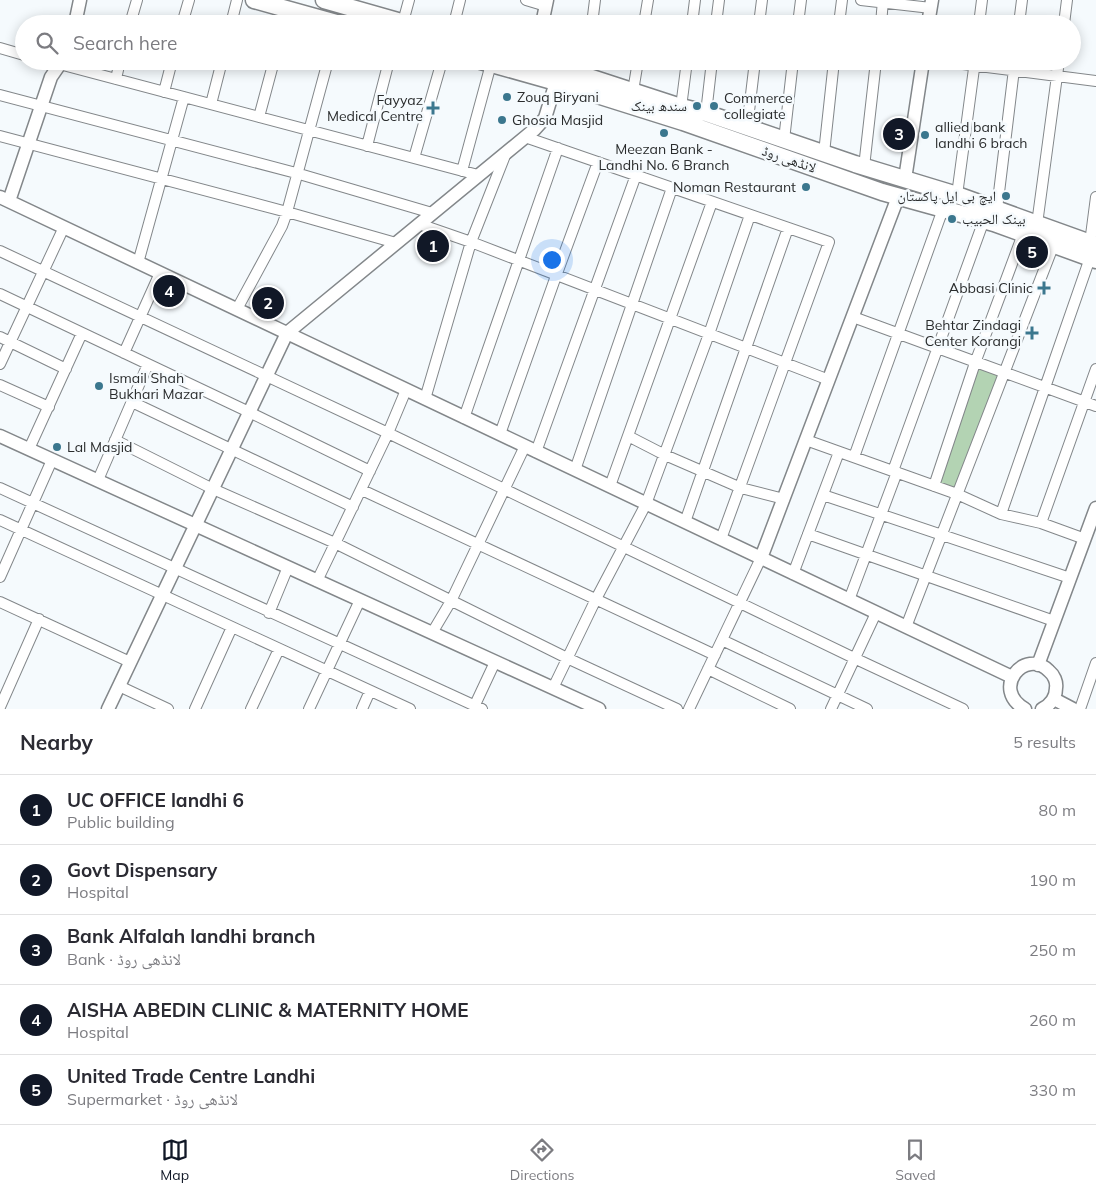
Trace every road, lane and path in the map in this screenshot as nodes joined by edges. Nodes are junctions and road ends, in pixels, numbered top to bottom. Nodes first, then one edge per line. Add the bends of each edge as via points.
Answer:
1 (80, 0) edge
2 (136, 0) edge
3 (189, 0) edge
4 (237, 0) edge
5 (254, 0) edge
6 (324, 0) edge
7 (409, 0) edge
8 (460, 0) edge
9 (526, 0) edge
10 (595, 0) edge
11 (648, 0) edge
12 (695, 0) edge
13 (719, 0) edge
14 (762, 0) edge
15 (801, 0) edge
16 (842, 0) edge
17 (860, 0) edge
18 (982, 0) edge
19 (1022, 0) edge
20 (1066, 0) edge
21 (883, 1) edge
22 (546, 3) edge
23 (355, 4) edge
24 (931, 4) edge
25 (288, 11) edge
26 (77, 15) edge
27 (132, 15) edge
28 (185, 15) edge
29 (233, 15) edge
30 (304, 15) edge
31 (385, 15) edge
32 (407, 15) edge
33 (456, 15) edge
34 (593, 15) edge
35 (646, 15) edge
36 (693, 15) edge
37 (717, 15) edge
38 (760, 15) edge
39 (799, 15) edge
40 (840, 15) edge
41 (881, 15) edge
42 (980, 15) edge
43 (1020, 15) edge
44 (1065, 15) edge
45 (0, 48) edge
46 (15, 52) edge
47 (54, 70) edge
48 (85, 70) edge
49 (118, 70) edge
50 (170, 70) edge
51 (220, 70) edge
52 (272, 70) edge
53 (325, 70) edge
54 (387, 70) edge
55 (439, 70) edge
56 (484, 70) edge
57 (512, 70) edge
58 (589, 70) edge
59 (636, 70) edge
60 (686, 70) edge
61 (711, 70) edge
62 (754, 70) edge
63 (792, 70) edge
64 (833, 70) edge
65 (875, 70) edge
66 (922, 70) edge
67 (974, 70) edge
68 (1014, 70) edge
69 (1032, 70) edge
70 (1059, 70) edge
71 (1058, 76) junction
72 (116, 79) junction
73 (1096, 81) edge
74 (556, 82) junction
75 (633, 91) junction
76 (164, 92) junction
77 (0, 95) edge
78 (184, 97) junction
79 (211, 104) junction
80 (681, 106) junction
81 (41, 107) junction
82 (706, 113) junction
83 (259, 117) junction
84 (747, 128) junction
85 (308, 130) junction
86 (0, 136) edge
87 (525, 137) junction
88 (784, 140) junction
89 (171, 141) junction
90 (29, 144) junction
91 (367, 146) junction
92 (558, 148) junction
93 (507, 152) junction
94 (824, 154) junction
95 (414, 158) junction
96 (598, 162) junction
97 (864, 167) junction
98 (462, 171) junction
99 (296, 173) junction
100 (887, 174) junction
101 (478, 175) junction
102 (636, 175) junction
103 (162, 180) junction
104 (910, 181) junction
105 (672, 188) junction
106 (882, 192) junction
107 (957, 195) junction
108 (1096, 197) edge
109 (905, 198) junction
110 (5, 199) edge
111 (712, 202) junction
112 (943, 209) junction
113 (997, 210) junction
114 (287, 212) junction
115 (432, 213) junction
116 (750, 215) junction
117 (984, 220) junction
118 (419, 224) junction
119 (1037, 224) junction
120 (64, 228) junction
121 (788, 228) junction
122 (1023, 234) junction
123 (471, 242) junction
124 (396, 243) junction
125 (1054, 244) junction
126 (0, 251) edge
127 (1093, 252) edge
128 (520, 261) junction
129 (138, 263) junction
130 (44, 272) junction
131 (160, 273) junction
132 (556, 276) junction
133 (594, 290) junction
134 (0, 294) edge
135 (631, 304) junction
136 (27, 307) junction
137 (236, 309) junction
138 (853, 317) junction
139 (141, 318) junction
140 (670, 318) junction
141 (82, 333) junction
142 (287, 333) junction
143 (709, 334) junction
144 (899, 334) junction
145 (0, 337) edge
146 (11, 342) junction
147 (938, 348) junction
148 (747, 349) junction
149 (124, 353) junction
150 (785, 363) junction
151 (975, 363) junction
152 (0, 364) edge
153 (148, 364) junction
154 (66, 369) junction
155 (1096, 369) edge
156 (1003, 372) junction
157 (267, 376) junction
158 (829, 380) junction
159 (0, 385) edge
160 (1046, 387) junction
161 (406, 390) junction
162 (425, 399) junction
163 (132, 402) junction
164 (1084, 402) junction
165 (1096, 406) edge
166 (49, 407) junction
167 (249, 412) junction
168 (464, 418) junction
169 (388, 434) junction
170 (500, 434) junction
171 (0, 436) edge
172 (628, 436) junction
173 (115, 440) junction
174 (806, 440) junction
175 (29, 449) junction
176 (530, 449) junction
177 (232, 450) junction
178 (839, 452) junction
179 (665, 455) junction
180 (854, 457) junction
181 (52, 460) junction
182 (575, 470) junction
183 (703, 470) junction
184 (370, 471) junction
185 (895, 472) junction
186 (98, 480) junction
187 (610, 486) junction
188 (934, 486) junction
189 (0, 488) edge
190 (741, 488) junction
191 (213, 489) junction
192 (362, 490) junction
193 (505, 490) junction
194 (957, 494) junction
195 (823, 495) junction
196 (784, 498) junction
197 (33, 503) junction
198 (646, 504) junction
199 (353, 507) junction
200 (1095, 512) edge
201 (881, 514) junction
202 (1001, 514) junction
203 (0, 520) edge
204 (685, 522) junction
205 (1041, 524) junction
206 (196, 525) junction
207 (21, 530) junction
208 (808, 534) junction
209 (942, 535) junction
210 (721, 539) junction
211 (1084, 539) junction
212 (336, 543) junction
213 (477, 544) junction
214 (624, 547) junction
215 (866, 554) junction
216 (761, 558) junction
217 (288, 568) junction
218 (174, 569) junction
219 (793, 574) junction
220 (0, 577) edge
221 (926, 577) junction
222 (1070, 578) junction
223 (318, 581) junction
224 (162, 594) junction
225 (596, 599) junction
226 (360, 600) junction
227 (849, 600) junction
228 (0, 602) edge
229 (451, 602) junction
230 (740, 602) junction
231 (269, 612) junction
232 (876, 613) junction
233 (38, 620) junction
234 (1054, 621) junction
235 (232, 627) junction
236 (906, 627) junction
237 (432, 633) junction
238 (722, 640) junction
239 (339, 645) junction
240 (279, 649) junction
241 (715, 655) junction
242 (567, 658) junction
243 (854, 658) junction
244 (130, 662) junction
245 (495, 662) junction
246 (1096, 663) edge
247 (1038, 665) junction
248 (708, 669) junction
249 (326, 671) junction
250 (1012, 677) junction
251 (119, 686) junction
252 (553, 688) junction
253 (370, 691) junction
254 (837, 695) junction
255 (1054, 699) junction
256 (0, 707) edge
257 (477, 708) edge
258 (594, 708) edge
259 (108, 709) edge
260 (168, 709) edge
261 (196, 709) edge
262 (251, 709) edge
263 (309, 709) edge
264 (362, 709) edge
265 (410, 709) edge
266 (678, 709) edge
267 (689, 709) edge
268 (790, 709) edge
269 (831, 709) edge
270 (867, 709) edge
271 (963, 709) edge
272 (1025, 709) edge
273 (1042, 709) edge
274 (1073, 709) edge
275 (1080, 709) edge

1 - 26 street
2 - 27 street
3 - 28 street
4 - 29 street
5 - 25 main road
6 - 23 main road
7 - 32 street
8 - 33 street
9 - 22 street
10 - 34 street
11 - 35 street
12 - 36 street
13 - 37 street
14 - 38 street
15 - 39 street
16 - 40 street
17 - 21 street
18 - 42 street
19 - 43 street
20 - 44 street
21 - 24 street
21 - 41 street
23 - 31 main road
25 - 30 main road
45 - 46 street
47 - 81 street
48 - 72 street
49 - 72 street
50 - 76 street
51 - 79 street
52 - 83 street
53 - 85 street
54 - 91 street
55 - 95 street
56 - 98 street
57 - 74 main road, لانڈھی روڈ
58 - 75 main road, لانڈھی روڈ
59 - 75 street
60 - 80 street
61 - 82 street
62 - 84 street
63 - 88 street
64 - 94 street
65 - 97 street
66 - 104 street
67 - 107 street
68 - 113 street
69 - 71 street
70 - 71 street
71 - 73 street
71 - 119 street
72 - 76 street
74 - 87 street via 545,118
74 - 106 main road, لانڈھی روڈ via 683,122
75 - 80 main road, لانڈھی روڈ
76 - 78 street
77 - 81 street
78 - 79 street
78 - 89 street
79 - 83 street
80 - 82 main road, لانڈھی روڈ
81 - 89 street
81 - 90 street
82 - 84 main road, لانڈھی روڈ
83 - 85 street
84 - 88 main road, لانڈھی روڈ
85 - 91 street
85 - 99 street
86 - 90 street
87 - 92 street
87 - 93 street
88 - 94 main road, لانڈھی روڈ
89 - 99 street
89 - 103 street
90 - 103 street
90 - 110 street
91 - 95 street
92 - 96 street
92 - 128 street
93 - 101 street
93 - 123 street
94 - 97 main road, لانڈھی روڈ
95 - 98 street
96 - 102 street
96 - 132 street
97 - 100 main road, لانڈھی روڈ
98 - 101 street
99 - 114 street
99 - 115 street
100 - 104 main road, لانڈھی روڈ
100 - 106 main road
101 - 115 street
102 - 105 street
102 - 133 street
103 - 114 street
103 - 129 street
104 - 107 main road, لانڈھی روڈ
104 - 109 main road
105 - 111 street
105 - 135 street
106 - 109 main road, لانڈھی روڈ
107 - 113 main road, لانڈھی روڈ
108 - 127 street
109 - 112 main road, لانڈھی روڈ
109 - 138 street
110 - 120 street
111 - 116 street
111 - 140 street
112 - 117 main road, لانڈھی روڈ
112 - 144 street
113 - 119 main road, لانڈھی روڈ
114 - 124 street
114 - 137 street
115 - 118 street
116 - 121 street
116 - 143 street
117 - 122 main road, لانڈھی روڈ
117 - 147 street
118 - 123 street
118 - 124 street
119 - 127 main road, لانڈھی روڈ
120 - 129 street
120 - 130 street
121 - 148 street
121 - 150 street via 829,242
122 - 125 main road, لانڈھی روڈ
122 - 151 street
123 - 128 street
123 - 162 street
124 - 142 street
125 - 127 main road, لانڈھی روڈ
125 - 156 street
126 - 130 street
127 - 160 street
128 - 132 street
128 - 168 street
129 - 131 street
130 - 136 street
130 - 139 street
131 - 137 street
131 - 139 street
132 - 133 street
132 - 170 street
133 - 135 street
133 - 176 street
134 - 136 street
135 - 140 street
135 - 182 street
136 - 141 street
136 - 146 street
137 - 142 street
138 - 144 street
138 - 158 street
139 - 149 street
139 - 157 street
140 - 143 street
140 - 172 street
141 - 149 street
141 - 154 street
142 - 157 street
142 - 161 street
143 - 148 street
143 - 179 street
144 - 147 street
144 - 180 street
145 - 146 street
146 - 152 street
146 - 154 street
147 - 151 street
147 - 185 street
148 - 150 street
148 - 183 street
149 - 153 street
150 - 158 street
150 - 190 street
151 - 156 street
151 - 188 street
153 - 163 street
153 - 167 street
154 - 166 street
155 - 164 street
156 - 160 street
156 - 194 street
157 - 167 street
157 - 169 street
158 - 174 street
159 - 166 street
160 - 164 street
160 - 202 street
161 - 162 street
161 - 169 street
162 - 168 street
163 - 173 street
163 - 177 street
164 - 165 street
164 - 205 street
166 - 175 street
167 - 177 street
167 - 184 street
168 - 170 street
169 - 184 street
169 - 193 street
170 - 176 street
171 - 175 street
172 - 179 street
172 - 187 street
173 - 186 street
173 - 191 street
174 - 178 street
174 - 196 street
175 - 181 street
176 - 182 street
176 - 193 street
177 - 191 street
177 - 199 street
178 - 180 street
178 - 195 street
179 - 183 street
179 - 198 street
180 - 185 street
181 - 186 street
181 - 197 street
182 - 187 street
183 - 190 street
183 - 204 street
184 - 192 street
185 - 188 street
185 - 201 street
186 - 206 street
187 - 198 street
188 - 194 street
189 - 197 street
190 - 196 street
190 - 210 street
191 - 206 street
191 - 212 street
192 - 199 street
192 - 213 street
193 - 213 street
193 - 214 street
194 - 202 street
194 - 209 street
195 - 201 street
195 - 208 street
196 - 216 street
197 - 207 street
197 - 218 street
198 - 204 street
198 - 214 street
199 - 212 street
200 - 211 street
201 - 209 street
201 - 215 street
202 - 205 street
203 - 207 street
204 - 210 street
205 - 211 street
206 - 217 street
206 - 218 street
207 - 220 street
207 - 224 street
208 - 215 street
208 - 219 street
209 - 221 street
209 - 222 street
210 - 216 street
211 - 222 street
212 - 223 street
212 - 229 street
213 - 225 street
213 - 229 street
214 - 225 street
214 - 230 street
215 - 221 street
215 - 227 street
216 - 219 street
216 - 230 street
217 - 223 street
217 - 231 street
218 - 224 street
218 - 231 street
219 - 227 street
221 - 234 street
221 - 236 street
222 - 234 street
223 - 226 street
224 - 235 street
224 - 244 street
225 - 241 street
225 - 242 street
226 - 237 street
226 - 239 street
227 - 232 street
228 - 233 street
229 - 237 street
229 - 242 street
230 - 238 street
230 - 243 street
231 - 239 street
232 - 236 street
232 - 243 street
233 - 244 street
233 - 256 street
234 - 247 street
235 - 240 street
235 - 261 street
236 - 250 street
237 - 245 street
238 - 241 street
238 - 254 street
239 - 249 street
239 - 257 street
240 - 249 street
240 - 262 street
241 - 248 street
242 - 252 street
242 - 266 street
243 - 254 street
243 - 271 street
244 - 251 street
245 - 252 street
245 - 257 street
246 - 275 street
247 - 250 street via 1023,666
247 - 255 street via 1046,667 1055,680
248 - 267 street
248 - 268 street
249 - 253 street
249 - 263 street
250 - 272 street via 1010,693 1013,700
251 - 259 street
251 - 260 street
252 - 258 street
253 - 264 street
253 - 265 street
254 - 269 street
254 - 270 street
255 - 273 street
255 - 274 street

